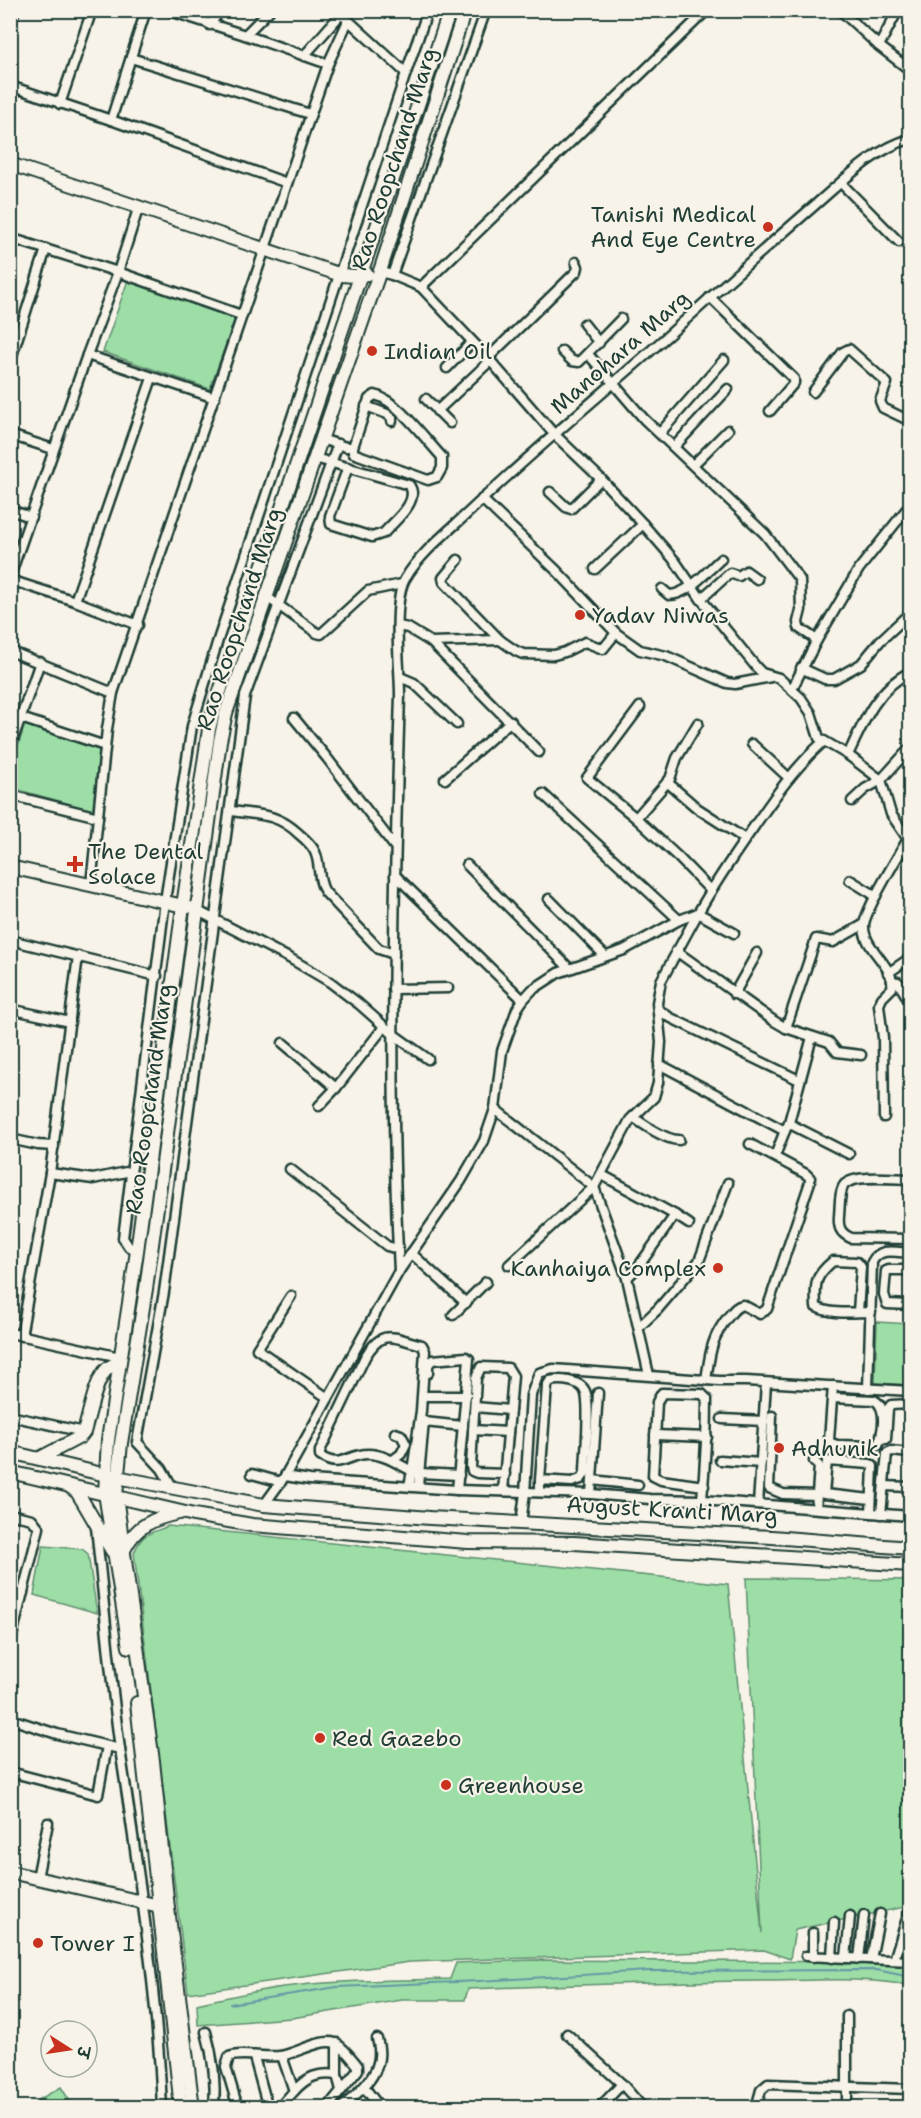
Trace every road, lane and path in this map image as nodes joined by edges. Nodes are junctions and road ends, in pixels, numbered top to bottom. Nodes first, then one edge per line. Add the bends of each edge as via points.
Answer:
1 (15, 10) edge
2 (92, 10) edge
3 (146, 10) edge
4 (167, 10) edge
5 (220, 10) edge
6 (270, 10) edge
7 (428, 10) edge
8 (450, 10) edge
9 (465, 10) edge
10 (486, 10) edge
11 (707, 10) edge
12 (840, 10) edge
13 (898, 10) edge
14 (342, 15) edge
15 (10, 24) edge
16 (210, 24) junction
17 (245, 35) junction
18 (879, 46) junction
19 (304, 56) junction
20 (131, 58) junction
21 (328, 64) junction
22 (910, 70) edge
23 (406, 73) junction
24 (10, 86) edge
25 (60, 104) junction
26 (310, 114) junction
27 (111, 120) junction
28 (910, 139) edge
29 (10, 164) edge
30 (287, 183) junction
31 (841, 183) junction
32 (139, 206) junction
33 (10, 238) edge
34 (899, 242) dead end
35 (46, 249) junction
36 (265, 250) junction
37 (576, 262) dead end
38 (118, 272) junction
39 (386, 273) junction
40 (341, 275) junction
41 (361, 275) junction
42 (421, 287) junction
43 (710, 297) junction
44 (241, 315) junction
45 (621, 319) dead end
46 (584, 324) dead end
47 (472, 342) junction
48 (599, 343) junction
49 (562, 351) dead end
50 (588, 354) junction
51 (87, 355) junction
52 (489, 359) junction
53 (724, 360) dead end
54 (10, 362) edge
55 (447, 368) dead end
56 (152, 378) junction
57 (615, 384) junction
58 (728, 389) dead end
59 (813, 392) dead end
60 (214, 398) junction
61 (426, 399) dead end
62 (366, 406) junction
63 (437, 411) junction
64 (770, 411) dead end
65 (392, 421) dead end
66 (910, 421) edge
67 (450, 423) dead end
68 (728, 430) dead end
69 (660, 433) junction
70 (554, 434) junction
71 (10, 435) edge
72 (321, 439) junction
73 (338, 444) junction
74 (353, 447) junction
75 (674, 447) junction
76 (53, 450) junction
77 (315, 458) junction
78 (332, 463) junction
79 (693, 465) junction
80 (348, 467) junction
81 (601, 479) junction
82 (550, 492) dead end
83 (483, 500) junction
84 (910, 505) edge
85 (10, 510) edge
86 (31, 517) junction
87 (643, 524) junction
88 (721, 559) dead end
89 (458, 560) dead end
90 (595, 569) dead end
91 (10, 578) edge
92 (757, 579) dead end
93 (402, 584) junction
94 (692, 584) junction
95 (662, 589) dead end
96 (267, 597) junction
97 (701, 598) junction
98 (75, 601) junction
99 (279, 606) junction
100 (910, 614) edge
101 (138, 625) junction
102 (398, 626) junction
103 (616, 633) junction
104 (500, 640) junction
105 (817, 640) junction
106 (431, 642) junction
107 (10, 651) edge
108 (40, 662) junction
109 (801, 668) junction
110 (910, 672) edge
111 (774, 676) junction
112 (400, 677) junction
113 (792, 689) junction
114 (113, 693) junction
115 (640, 707) dead end
116 (21, 718) junction
117 (294, 718) dead end
118 (511, 721) junction
119 (698, 723) dead end
120 (457, 724) dead end
121 (823, 742) junction
122 (752, 744) dead end
123 (105, 746) junction
124 (10, 748) edge
125 (910, 749) edge
126 (539, 752) dead end
127 (848, 755) junction
128 (789, 778) junction
129 (445, 779) dead end
130 (881, 780) junction
131 (667, 782) junction
132 (543, 794) dead end
133 (10, 795) edge
134 (852, 801) dead end
135 (231, 811) junction
136 (98, 817) junction
137 (636, 818) junction
138 (745, 839) junction
139 (909, 840) edge
140 (395, 848) junction
141 (467, 866) dead end
142 (10, 867) edge
143 (395, 875) junction
144 (850, 880) dead end
145 (91, 885) junction
146 (711, 891) junction
147 (876, 896) junction
148 (549, 899) dead end
149 (165, 902) junction
150 (183, 906) junction
151 (196, 910) junction
152 (698, 913) junction
153 (214, 918) junction
154 (679, 920) junction
155 (863, 925) junction
156 (734, 933) dead end
157 (10, 940) edge
158 (676, 951) junction
159 (757, 953) dead end
160 (394, 954) junction
161 (78, 956) junction
162 (605, 956) junction
163 (910, 958) edge
164 (569, 968) junction
165 (157, 976) junction
166 (890, 977) junction
167 (448, 988) dead end
168 (393, 989) junction
169 (734, 994) junction
170 (523, 1000) junction
171 (910, 1002) edge
172 (10, 1009) edge
173 (658, 1009) junction
174 (70, 1022) junction
175 (384, 1027) junction
176 (786, 1028) junction
177 (393, 1034) junction
178 (812, 1037) junction
179 (283, 1043) dead end
180 (861, 1055) dead end
181 (428, 1059) dead end
182 (659, 1064) junction
183 (799, 1080) junction
184 (336, 1088) junction
185 (319, 1106) dead end
186 (495, 1109) junction
187 (633, 1117) junction
188 (884, 1117) dead end
189 (786, 1128) junction
190 (10, 1139) edge
191 (679, 1140) dead end
192 (750, 1144) dead end
193 (54, 1146) junction
194 (849, 1154) dead end
195 (775, 1156) junction
196 (290, 1169) dead end
197 (131, 1171) junction
198 (50, 1173) junction
199 (602, 1175) junction
200 (910, 1179) edge
201 (728, 1183) dead end
202 (594, 1186) junction
203 (675, 1215) junction
204 (689, 1224) dead end
205 (910, 1239) edge
206 (398, 1249) junction
207 (137, 1251) junction
208 (411, 1253) junction
209 (910, 1253) edge
210 (509, 1264) dead end
211 (910, 1270) edge
212 (399, 1271) junction
213 (627, 1278) junction
214 (486, 1282) dead end
215 (291, 1296) dead end
216 (466, 1303) junction
217 (910, 1305) edge
218 (858, 1312) junction
219 (871, 1312) junction
220 (453, 1315) dead end
221 (639, 1327) junction
222 (10, 1333) edge
223 (21, 1336) junction
224 (119, 1360) junction
225 (649, 1375) junction
226 (705, 1380) junction
227 (766, 1383) junction
228 (833, 1386) junction
229 (868, 1389) junction
230 (910, 1391) edge
231 (598, 1393) dead end
232 (427, 1396) junction
233 (466, 1396) junction
234 (328, 1398) junction
235 (831, 1398) junction
236 (910, 1404) edge
237 (475, 1407) junction
238 (510, 1410) junction
239 (10, 1416) edge
240 (768, 1418) junction
241 (722, 1419) dead end
242 (424, 1422) junction
243 (463, 1426) junction
244 (473, 1430) junction
245 (84, 1432) junction
246 (508, 1432) junction
247 (395, 1433) dead end
248 (655, 1434) junction
249 (707, 1437) junction
250 (886, 1439) dead end
251 (10, 1452) edge
252 (910, 1453) edge
253 (40, 1458) junction
254 (393, 1460) junction
255 (720, 1460) dead end
256 (814, 1461) dead end
257 (761, 1463) junction
258 (10, 1472) edge
259 (415, 1472) junction
260 (252, 1474) dead end
261 (505, 1474) junction
262 (459, 1475) junction
263 (112, 1476) junction
264 (283, 1479) junction
265 (540, 1480) junction
266 (592, 1480) junction
267 (67, 1485) junction
268 (638, 1485) dead end
269 (413, 1486) junction
270 (704, 1486) junction
271 (884, 1486) junction
272 (910, 1487) edge
273 (173, 1488) junction
274 (457, 1490) junction
275 (503, 1491) junction
276 (525, 1492) junction
277 (540, 1492) junction
278 (110, 1494) junction
279 (591, 1494) junction
280 (817, 1495) junction
281 (871, 1499) junction
282 (702, 1500) junction
283 (758, 1504) junction
284 (264, 1505) junction
285 (816, 1508) junction
286 (183, 1512) junction
287 (10, 1514) edge
288 (871, 1514) junction
289 (881, 1515) junction
290 (910, 1516) edge
291 (430, 1518) junction
292 (471, 1519) junction
293 (521, 1522) junction
294 (95, 1524) junction
295 (727, 1534) junction
296 (428, 1539) junction
297 (468, 1542) junction
298 (910, 1548) edge
299 (120, 1554) junction
300 (725, 1554) junction
301 (910, 1565) edge
302 (10, 1589) edge
303 (23, 1593) junction
304 (10, 1644) edge
305 (14, 1720) dead end
306 (107, 1746) junction
307 (120, 1749) junction
308 (10, 1773) edge
309 (48, 1823) dead end
310 (10, 1872) edge
311 (37, 1878) junction
312 (141, 1902) junction
313 (163, 1907) junction
314 (910, 1909) edge
315 (880, 1914) dead end
316 (850, 1916) dead end
317 (864, 1916) dead end
318 (834, 1922) dead end
319 (813, 1933) dead end
320 (910, 1951) edge
321 (832, 1958) junction
322 (846, 1958) junction
323 (859, 1959) junction
324 (871, 1959) junction
325 (894, 1960) junction
326 (909, 1961) edge
327 (847, 2016) dead end
328 (206, 2032) dead end
329 (567, 2034) dead end
330 (377, 2039) dead end
331 (337, 2043) junction
332 (282, 2056) junction
333 (254, 2057) junction
334 (337, 2075) junction
335 (622, 2084) junction
336 (365, 2088) junction
337 (847, 2088) junction
338 (910, 2089) edge
339 (294, 2091) junction
340 (341, 2091) junction
341 (162, 2108) edge
342 (181, 2108) edge
343 (193, 2108) edge
344 (214, 2108) edge
345 (238, 2108) edge
346 (268, 2108) edge
347 (279, 2108) edge
348 (327, 2108) edge
349 (341, 2108) edge
350 (380, 2108) edge
351 (599, 2108) edge
352 (643, 2108) edge
353 (756, 2108) edge
354 (847, 2108) edge

1 - 15 street
2 - 25 street
3 - 20 street
4 - 16 street
5 - 16 street
6 - 17 street
7 - 23 street
8 - 41 main road, Rao Roopchand Marg
9 - 39 main road, Rao Roopchand Marg
10 - 39 street
11 - 42 street
12 - 18 street
13 - 18 street
14 - 19 street
14 - 21 street
14 - 23 street
16 - 17 street
17 - 19 street
18 - 22 street
19 - 21 street
20 - 26 street
20 - 27 street
21 - 26 street
23 - 40 street
24 - 25 street
25 - 27 street
26 - 30 street
27 - 30 street
28 - 31 street, Manohara Marg via 871,160
29 - 32 main road
30 - 36 street
31 - 34 street
31 - 43 street, Manohara Marg
32 - 36 main road
32 - 38 street
33 - 35 street
35 - 38 street
35 - 54 street
36 - 40 main road
36 - 44 street
37 - 52 street via 577,271
38 - 44 street
38 - 51 street
39 - 41 main road
39 - 42 street
39 - 72 main road, Rao Roopchand Marg
40 - 41 main road
40 - 149 street via 197,707
41 - 150 main road, Rao Roopchand Marg via 215,706
42 - 47 street
43 - 57 street, Manohara Marg
43 - 64 street via 794,379
44 - 60 street
45 - 48 street
46 - 48 street
47 - 52 street
47 - 55 street
48 - 50 street
49 - 50 street via 575,363
50 - 57 street
51 - 56 street
51 - 76 street
52 - 63 street
52 - 70 street
53 - 69 street
56 - 60 street
56 - 98 street
57 - 69 street
57 - 70 street, Manohara Marg
58 - 75 street
59 - 66 street via 849,349 887,384 880,401 883,408
60 - 101 street
61 - 63 street
62 - 65 street via 391,416
62 - 74 street
62 - 74 street via 375,395 393,406 442,457 442,468 437,477 428,480 353,453
63 - 67 street
68 - 79 street
69 - 75 street
70 - 81 street
70 - 83 street, Manohara Marg
71 - 76 street
72 - 73 street
72 - 77 main road, Rao Roopchand Marg
73 - 74 street
73 - 78 street
75 - 79 street
76 - 86 street
77 - 78 street
77 - 96 main road, Rao Roopchand Marg
78 - 80 street
78 - 99 street
79 - 105 street via 765,534 800,580 798,625
80 - 80 street via 330,524 379,536 411,502 413,490 409,485
81 - 82 street via 571,509
81 - 87 street
83 - 93 street, Manohara Marg via 419,559
83 - 103 street
84 - 105 street via 859,569
85 - 86 street
86 - 91 street
87 - 90 street
87 - 94 street
88 - 94 street
89 - 104 street via 444,582
91 - 98 street
92 - 97 street via 746,571 739,576 730,573
93 - 99 street via 368,591 321,634
93 - 102 street, Manohara Marg
94 - 95 street via 672,595
94 - 97 street
96 - 99 street
96 - 151 main road, Rao Roopchand Marg via 226,713
97 - 111 street via 757,668
98 - 101 street
99 - 135 street via 245,696
100 - 109 street via 861,664 834,679
101 - 114 street
102 - 106 street
102 - 112 street, Manohara Marg
103 - 104 street via 603,649 585,642 554,655 523,654
103 - 111 street via 640,650 666,656 727,683
104 - 106 street
105 - 109 street
106 - 118 street
107 - 108 street
108 - 114 street
108 - 116 street
109 - 113 street
110 - 127 street via 893,682 874,704
111 - 113 street
112 - 120 street via 414,683
112 - 140 street, Manohara Marg
113 - 121 street via 807,706
114 - 123 street
115 - 137 street via 587,778
116 - 123 street
116 - 124 street
117 - 140 street
118 - 126 street
118 - 129 street
119 - 131 street
121 - 127 street
121 - 128 street
122 - 128 street
123 - 136 street
125 - 130 street
127 - 130 street
128 - 138 street
130 - 134 street
130 - 139 street via 891,814
131 - 137 street
131 - 138 street via 697,808
132 - 154 street
133 - 136 street
135 - 153 street
135 - 160 street via 289,824 314,850 325,892 379,949
136 - 145 street
137 - 146 street
138 - 146 street
139 - 147 street
140 - 143 street, Manohara Marg
141 - 164 street
142 - 145 main road
143 - 160 street, Manohara Marg
143 - 170 street
144 - 147 street
145 - 149 main road
146 - 152 street
147 - 155 street
148 - 162 street
149 - 150 main road
149 - 165 street
150 - 151 main road
150 - 207 main road, Rao Roopchand Marg
151 - 153 street
151 - 263 main road, Rao Roopchand Marg via 146,1289
152 - 154 street
152 - 156 street
152 - 158 street
153 - 175 street via 330,982
153 - 273 street via 164,1292 136,1442 162,1469
154 - 162 street via 636,945
155 - 166 street via 869,944
155 - 176 street via 833,942 816,939
157 - 161 street
158 - 169 street
158 - 173 street via 661,981
159 - 169 street
160 - 168 street, Manohara Marg
161 - 165 street
161 - 174 street
162 - 164 street
163 - 166 street
164 - 170 street via 546,979
165 - 197 street
166 - 171 street via 902,986
166 - 188 street via 892,988 879,1005
167 - 168 street
168 - 177 street, Manohara Marg
169 - 176 street
170 - 186 street via 502,1051
172 - 174 street
173 - 182 street
173 - 183 street
174 - 193 street
175 - 177 street
175 - 184 street
176 - 178 street
177 - 181 street
177 - 206 street, Manohara Marg
178 - 180 street via 829,1042 837,1052
178 - 183 street
179 - 184 street
182 - 187 street via 654,1097
182 - 189 street
183 - 189 street
184 - 185 street
186 - 202 street
186 - 208 street via 484,1140 461,1181
187 - 191 street via 642,1125
187 - 199 street
189 - 194 street via 794,1125
189 - 195 street
190 - 193 street
192 - 195 street
193 - 198 street
195 - 226 street via 806,1174 809,1187 767,1309 760,1314 743,1305 736,1307 714,1338
196 - 206 street via 387,1246
197 - 198 street via 93,1179
197 - 207 street via 123,1238
198 - 223 street
199 - 202 street
199 - 203 street
200 - 205 street via 857,1179 845,1184 839,1222 840,1231 851,1238
201 - 221 street via 699,1261
202 - 210 street
202 - 213 street
203 - 204 street
203 - 213 street
206 - 212 street, Manohara Marg
207 - 224 main road, Rao Roopchand Marg
208 - 212 street
208 - 216 street
209 - 219 street via 876,1255 872,1262
211 - 217 street via 886,1271 884,1301
212 - 234 street
213 - 221 street
214 - 216 street
215 - 234 street via 258,1349
216 - 220 street
218 - 218 street via 861,1267 857,1262 833,1261 818,1275 816,1307
218 - 219 street
219 - 229 street
221 - 225 street
222 - 223 street
223 - 224 street
224 - 245 main road via 108,1368 99,1383
224 - 263 main road, Rao Roopchand Marg via 108,1440
225 - 226 street
225 - 276 street via 553,1369 539,1373 531,1395
226 - 227 street
227 - 228 street
227 - 240 street
228 - 229 street
228 - 235 street
229 - 230 street
231 - 266 street
232 - 233 street
232 - 233 street via 428,1365 432,1360 466,1357
232 - 242 street
233 - 243 street
234 - 264 street
235 - 235 street via 831,1443 878,1444 882,1416 879,1402
236 - 250 street via 891,1405 888,1409
237 - 238 street
237 - 238 street via 478,1370 502,1367 508,1368 513,1376
237 - 244 street
238 - 246 street
239 - 245 street
240 - 241 street
240 - 257 street
240 - 280 street via 769,1488 783,1494
242 - 243 street
242 - 259 street
243 - 262 street
244 - 246 street
244 - 261 street via 472,1471
245 - 253 main road
246 - 261 street
247 - 254 street via 406,1444
248 - 249 street
248 - 249 street via 657,1402 666,1392 705,1396
248 - 270 street via 653,1476
249 - 270 street
251 - 253 main road, August Kranti Marg
252 - 271 street via 886,1453
253 - 263 main road, August Kranti Marg
254 - 259 street
254 - 259 street via 370,1454 328,1462 320,1456 373,1343 390,1337 422,1345 425,1351
255 - 257 street
256 - 280 street via 819,1466
257 - 283 street
258 - 267 main road, August Kranti Marg
259 - 262 street
259 - 269 street
260 - 264 street
261 - 275 street
262 - 274 street
263 - 273 main road, August Kranti Marg
263 - 278 main road
264 - 269 street
264 - 284 street
265 - 265 street via 572,1482 585,1473 587,1401 585,1390 578,1383 555,1380 547,1386
265 - 277 street
266 - 268 street
266 - 279 street
267 - 278 main road, August Kranti Marg
267 - 294 main road via 77,1492
269 - 274 street
270 - 282 street
271 - 272 street
271 - 289 street
273 - 284 main road, August Kranti Marg
274 - 275 street
275 - 276 street
276 - 277 street
276 - 293 street
277 - 279 street
278 - 286 main road, August Kranti Marg
278 - 299 main road
279 - 282 street
280 - 285 street
281 - 281 street via 873,1466 826,1461 824,1494
281 - 288 street
282 - 283 street
283 - 285 street
284 - 291 main road, August Kranti Marg
285 - 288 street
286 - 296 main road, August Kranti Marg via 252,1525
286 - 299 main road via 148,1522 135,1532
287 - 303 street via 32,1519 39,1528
288 - 289 street
289 - 290 street
291 - 292 main road, August Kranti Marg
291 - 296 main road
292 - 293 main road, August Kranti Marg
292 - 297 main road
293 - 295 main road, August Kranti Marg
294 - 299 main road
294 - 307 street
295 - 298 main road, August Kranti Marg
295 - 300 main road
296 - 297 main road, August Kranti Marg
297 - 300 main road, August Kranti Marg
299 - 313 main road
300 - 301 main road, August Kranti Marg
302 - 303 street
303 - 304 street
305 - 306 street
306 - 307 street
306 - 308 street via 98,1794
307 - 312 street
309 - 311 street
310 - 311 main road
311 - 312 main road
312 - 313 main road
312 - 341 street
313 - 342 main road
313 - 343 main road
314 - 325 street
315 - 324 street
316 - 322 street
317 - 323 street
318 - 321 street
319 - 321 street via 809,1957
320 - 326 street
321 - 322 street
322 - 323 street
323 - 324 street
324 - 325 street
325 - 326 street
327 - 337 street
328 - 344 street via 215,2087
329 - 335 street
330 - 336 street via 380,2061
331 - 332 street via 327,2042
331 - 334 street
331 - 340 street via 358,2066
332 - 333 street
332 - 339 street
333 - 345 street via 233,2055 226,2061
333 - 346 street
334 - 339 street via 304,2080
334 - 340 street
335 - 351 street
335 - 352 street
336 - 349 street
336 - 350 street
337 - 338 street
337 - 353 street via 768,2084 761,2090
337 - 354 street
339 - 347 street
340 - 348 street

